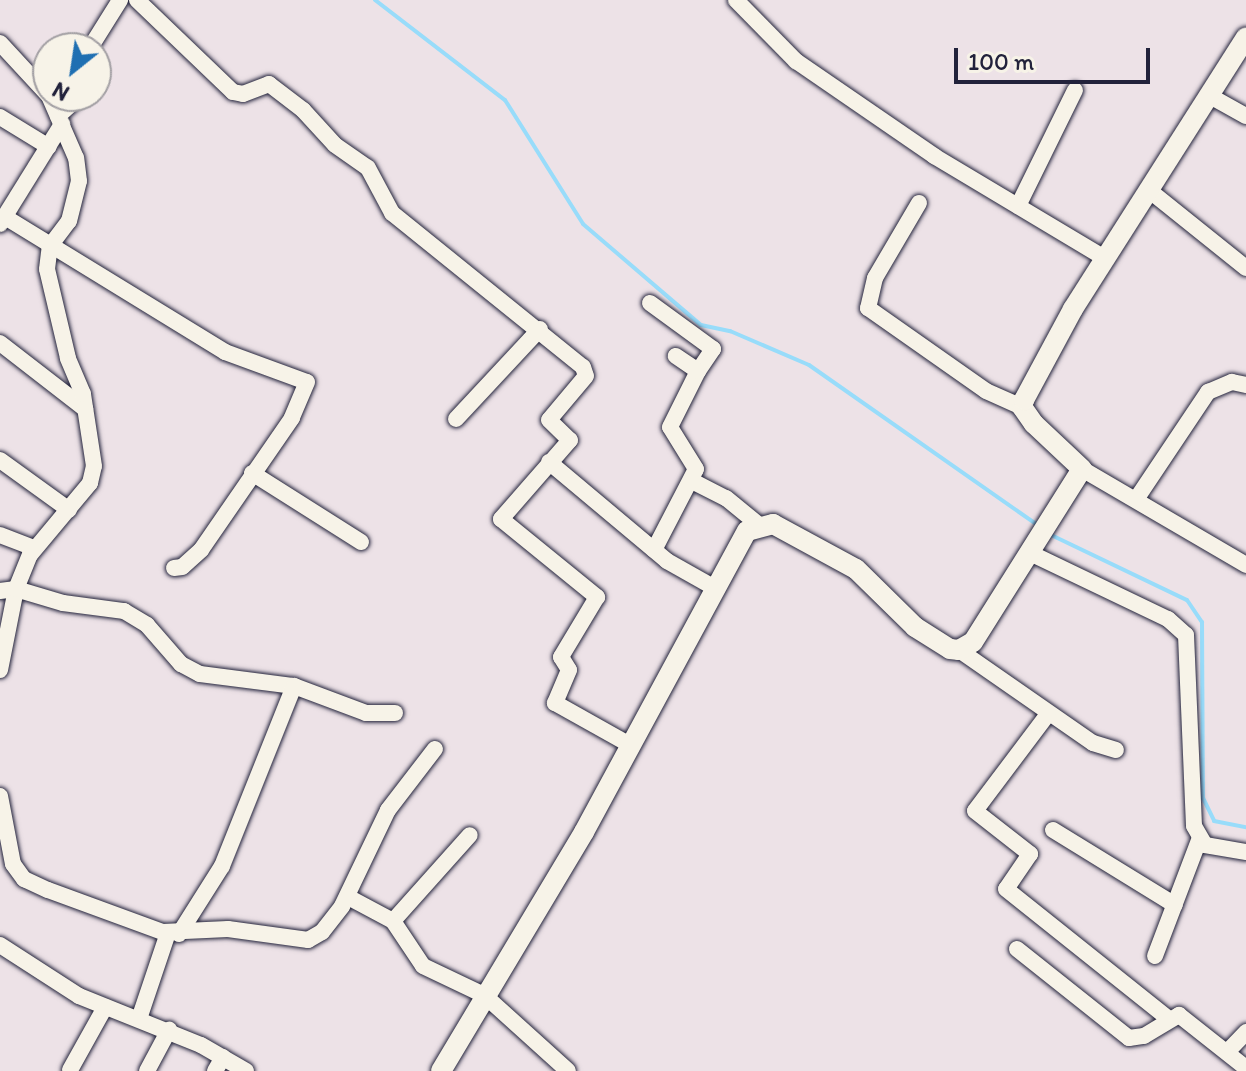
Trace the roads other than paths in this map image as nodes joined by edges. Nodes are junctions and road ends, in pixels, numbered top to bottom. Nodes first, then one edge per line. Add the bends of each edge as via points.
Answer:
1 (120, 0) edge
2 (137, 0) edge
3 (736, 0) edge
4 (100, 32) edge
5 (1246, 37) edge
6 (0, 43) edge
7 (32, 78) edge
8 (1075, 90) dead end
9 (1210, 96) junction
10 (56, 112) edge
11 (67, 112) edge
12 (1246, 116) edge
13 (0, 117) edge
14 (60, 120) junction
15 (49, 147) junction
16 (1150, 191) junction
17 (919, 203) dead end
18 (1018, 206) junction
19 (2, 221) edge
20 (50, 246) junction
21 (1106, 259) junction
22 (1246, 268) edge
23 (650, 303) dead end
24 (540, 329) junction
25 (0, 343) edge
26 (676, 356) dead end
27 (698, 371) junction
28 (1246, 385) edge
29 (1022, 407) junction
30 (85, 409) junction
31 (456, 419) dead end
32 (0, 460) edge
33 (549, 462) junction
34 (1082, 469) junction
35 (252, 473) junction
36 (694, 482) junction
37 (1137, 498) junction
38 (69, 510) junction
39 (759, 525) junction
40 (0, 535) edge
41 (361, 542) dead end
42 (34, 548) junction
43 (654, 550) junction
44 (1032, 550) junction
45 (1246, 565) edge
46 (174, 568) dead end
47 (715, 588) junction
48 (8, 590) edge
49 (959, 650) junction
50 (0, 670) edge
51 (294, 686) junction
52 (395, 713) dead end
53 (1048, 714) junction
54 (630, 745) junction
55 (435, 749) dead end
56 (1116, 750) dead end
57 (0, 796) edge
58 (1053, 830) dead end
59 (470, 835) dead end
60 (1199, 840) junction
61 (1246, 852) edge
62 (348, 897) junction
63 (1175, 905) junction
64 (393, 921) junction
65 (173, 934) junction
66 (1017, 949) dead end
67 (2, 951) edge
68 (1155, 956) dead end
69 (484, 995) junction
70 (105, 1007) junction
71 (139, 1019) junction
72 (1169, 1019) junction
73 (169, 1030) junction
74 (1246, 1032) edge
75 (1227, 1052) junction
76 (219, 1064) edge
77 (1246, 1068) edge
78 (70, 1070) edge
79 (147, 1071) edge
80 (246, 1071) edge
81 (441, 1071) edge
82 (568, 1071) edge

1 - 4 street
2 - 24 street via 233,92 243,94 269,84 285,95 335,145 368,168 392,213
3 - 18 street via 796,61
5 - 9 street
6 - 7 street
8 - 18 street
9 - 12 street
9 - 16 street
10 - 14 street
11 - 14 street
13 - 15 street
14 - 15 street
14 - 20 street via 79,181 69,221
15 - 19 street
16 - 21 street
16 - 22 street
17 - 29 street via 875,278 868,308 986,391
18 - 21 street
19 - 20 street
20 - 30 street via 49,282
20 - 35 street via 225,352 307,382 306,396
21 - 29 street
23 - 27 street via 713,349
24 - 31 street
24 - 33 street via 583,367 586,376 549,420 570,440
25 - 30 street
26 - 27 street
27 - 36 street via 670,427 696,469
28 - 37 street via 1232,382 1208,392
29 - 34 street
30 - 38 street via 94,466 90,483
32 - 38 street
33 - 43 street
33 - 54 street via 501,519 597,597 561,657 569,670 555,703
34 - 37 street
34 - 44 street
35 - 41 street
35 - 46 street via 201,550
36 - 39 street via 726,498
36 - 43 street
37 - 45 street
38 - 42 street
39 - 47 street via 747,531
39 - 49 street via 773,524 856,569 915,627
40 - 42 street
42 - 48 street
43 - 47 street
44 - 49 street via 973,642
44 - 60 street via 1168,619 1186,635 1191,657 1189,780
47 - 54 street
48 - 50 street
48 - 51 street via 124,611 147,625 181,664 200,674
49 - 53 street
51 - 52 street via 366,713
51 - 65 street via 222,866
53 - 56 street via 1093,743
53 - 72 street via 975,811 1030,854 1006,889
54 - 69 street via 584,832
55 - 62 street via 382,821
57 - 65 street via 13,864 24,879
58 - 63 street
59 - 64 street
60 - 61 street via 1218,849
60 - 63 street
62 - 64 street
62 - 65 street via 322,932 308,940 228,929
63 - 68 street
64 - 69 street via 423,966
65 - 71 street
66 - 72 street via 1129,1038 1144,1036
67 - 70 street
69 - 81 street
69 - 82 street
70 - 71 street
70 - 78 street
71 - 73 street
72 - 75 street via 1181,1016
73 - 76 street
73 - 79 street
74 - 75 street
75 - 77 street
76 - 80 street

